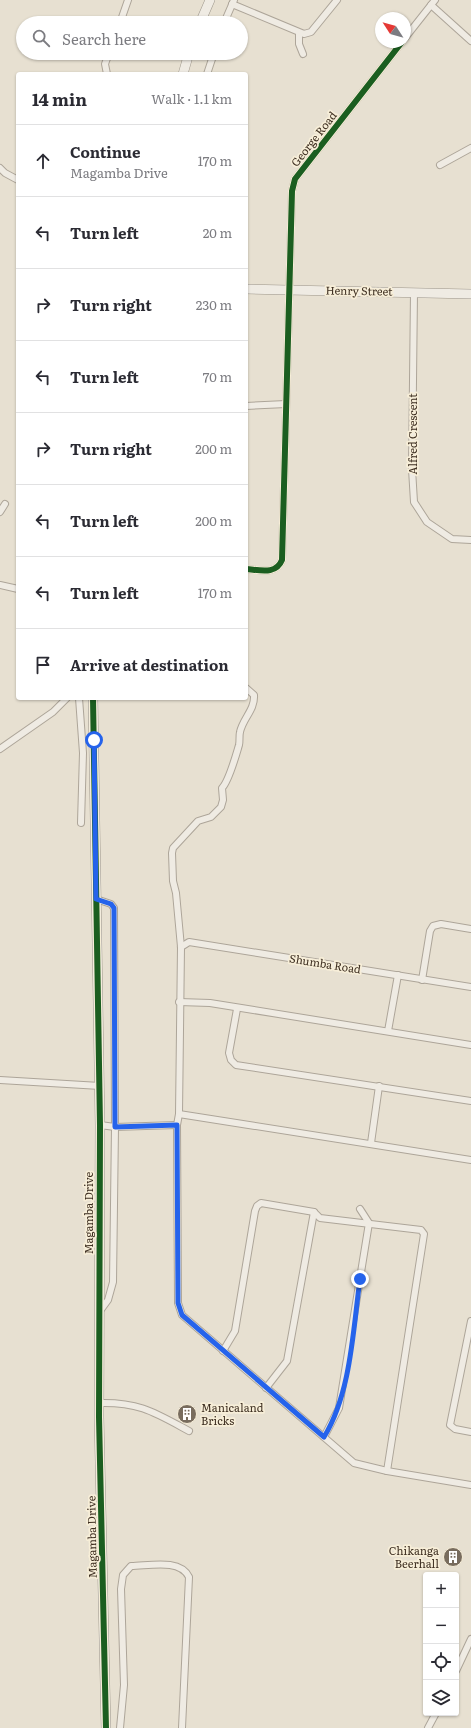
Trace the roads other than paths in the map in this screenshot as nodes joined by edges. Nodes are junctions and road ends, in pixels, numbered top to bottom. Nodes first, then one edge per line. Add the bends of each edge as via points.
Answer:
1 (128, 0) edge
2 (210, 0) edge
3 (337, 0) edge
4 (233, 2) edge
5 (433, 2) edge
6 (122, 16) edge
7 (203, 16) edge
8 (227, 16) edge
9 (411, 30) edge
10 (299, 33) junction
11 (471, 41) edge
12 (397, 48) edge
13 (303, 54) dead end
14 (106, 60) edge
15 (188, 60) edge
16 (212, 60) edge
17 (107, 72) edge
18 (184, 72) edge
19 (209, 72) edge
20 (471, 148) edge
21 (440, 165) dead end
22 (0, 168) edge
23 (16, 179) edge
24 (248, 289) edge
25 (290, 289) junction
26 (414, 292) junction
27 (471, 294) edge
28 (286, 404) junction
29 (248, 406) edge
30 (5, 504) dead end
31 (0, 512) edge
32 (471, 540) edge
33 (248, 569) edge
34 (0, 586) edge
35 (16, 589) edge
36 (248, 690) edge
37 (65, 700) edge
38 (79, 700) edge
39 (93, 700) edge
40 (0, 749) edge
41 (81, 823) dead end
42 (96, 899) junction
43 (471, 929) edge
44 (181, 947) junction
45 (398, 975) junction
46 (422, 980) junction
47 (471, 986) edge
48 (180, 1002) junction
49 (237, 1008) junction
50 (388, 1031) junction
51 (471, 1045) edge
52 (0, 1080) edge
53 (100, 1086) junction
54 (379, 1086) junction
55 (471, 1101) edge
56 (179, 1114) junction
57 (100, 1124) junction
58 (177, 1125) junction
59 (115, 1127) junction
60 (370, 1143) junction
61 (471, 1160) edge
62 (360, 1209) dead end
63 (314, 1212) junction
64 (369, 1223) junction
65 (99, 1313) junction
66 (471, 1321) edge
67 (223, 1350) junction
68 (266, 1388) junction
69 (99, 1402) junction
70 (189, 1431) dead end
71 (471, 1432) edge
72 (324, 1437) junction
73 (387, 1471) junction
74 (471, 1485) edge
75 (471, 1639) edge
76 (459, 1665) edge
77 (434, 1716) edge
78 (106, 1728) edge
79 (120, 1728) edge
80 (182, 1728) edge
81 (428, 1728) edge

1 - 6 street
2 - 7 street
3 - 10 street via 311,32
4 - 8 street
4 - 10 street
5 - 9 street
5 - 11 street
10 - 13 street via 299,44
12 - 25 street, George Road via 295,179 292,190
14 - 17 street
15 - 18 street
16 - 19 street
20 - 21 street
22 - 23 street
24 - 25 street, Henry Street
25 - 26 street, Henry Street
25 - 28 street, George Road
26 - 27 street, Henry Street
26 - 32 street, Alfred Crescent via 414,502 428,522 452,539
28 - 29 street
28 - 33 street, George Road via 282,560 279,566 271,570
30 - 31 street
34 - 35 street
36 - 44 street via 254,695 253,707 240,731 231,771 222,788 223,800 220,807 211,817 198,821 172,848 171,866
37 - 40 street via 53,712
38 - 41 street via 83,753
39 - 42 street, Magamba Drive
42 - 53 street, Magamba Drive
42 - 59 street via 111,904 114,908
43 - 46 street via 441,924 433,926
44 - 45 street, Shumba Road via 189,942
44 - 48 street
45 - 46 street, Shumba Road
45 - 50 street
46 - 47 street, Shumba Road
48 - 49 street via 210,1003
48 - 56 street
49 - 50 street
49 - 54 street via 229,1053 236,1065
50 - 51 street
52 - 53 street
53 - 57 street, Magamba Drive
54 - 55 street
54 - 60 street
56 - 58 street
56 - 60 street
57 - 59 street
57 - 65 street, Magamba Drive
58 - 59 street
58 - 67 street via 178,1303 182,1315
59 - 65 street via 113,1282 108,1300
60 - 61 street
62 - 64 street
63 - 64 street via 320,1218
63 - 67 street via 261,1203 257,1206 235,1331
63 - 68 street via 287,1361
64 - 72 street via 339,1408
64 - 73 street via 416,1228 424,1234
65 - 69 street, Magamba Drive
66 - 71 street via 450,1424 455,1429
67 - 68 street
68 - 72 street
69 - 70 street via 122,1402 151,1410
69 - 78 street, Magamba Drive
72 - 73 street via 354,1463
73 - 74 street
75 - 76 street
77 - 81 street
79 - 80 street via 124,1685 121,1589 124,1574 131,1566 176,1565 187,1572 189,1577

